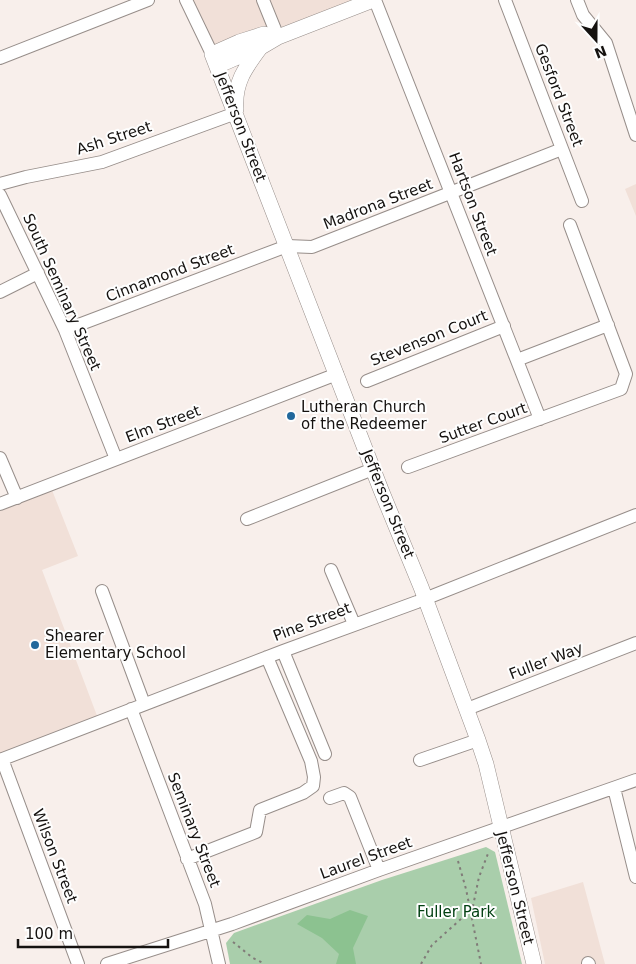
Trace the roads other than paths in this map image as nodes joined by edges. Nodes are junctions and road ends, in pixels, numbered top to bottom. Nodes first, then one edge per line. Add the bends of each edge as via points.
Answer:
1 (148, 0) edge
2 (186, 0) edge
3 (263, 0) edge
4 (374, 0) edge
5 (505, 0) edge
6 (577, 0) edge
7 (278, 36) junction
8 (261, 47) junction
9 (0, 58) edge
10 (214, 60) junction
11 (236, 113) junction
12 (636, 135) edge
13 (562, 149) junction
14 (0, 184) edge
15 (451, 194) junction
16 (0, 195) edge
17 (582, 201) dead end
18 (570, 225) dead end
19 (287, 246) junction
20 (38, 273) junction
21 (0, 292) edge
22 (608, 325) junction
23 (504, 326) junction
24 (65, 330) junction
25 (517, 360) junction
26 (337, 374) junction
27 (367, 381) dead end
28 (540, 419) junction
29 (0, 458) edge
30 (116, 459) junction
31 (408, 467) dead end
32 (373, 469) junction
33 (17, 498) junction
34 (0, 504) edge
35 (636, 515) edge
36 (247, 519) dead end
37 (331, 570) dead end
38 (102, 591) dead end
39 (425, 598) junction
40 (354, 624) junction
41 (636, 643) edge
42 (283, 651) junction
43 (267, 657) junction
44 (144, 704) junction
45 (131, 709) junction
46 (467, 709) junction
47 (478, 740) junction
48 (325, 754) dead end
49 (1, 759) edge
50 (420, 760) dead end
51 (636, 780) edge
52 (614, 788) junction
53 (330, 798) dead end
54 (500, 828) junction
55 (187, 859) junction
56 (379, 870) junction
57 (636, 877) edge
58 (211, 930) junction
59 (78, 964) edge
60 (107, 964) edge
61 (219, 964) edge
62 (534, 964) edge

1 - 9 street
2 - 10 street
3 - 7 street
4 - 7 main road
4 - 15 street, Hartson Street
5 - 13 street, Gesford Street
6 - 12 street via 583,15 606,43
7 - 8 main road
7 - 10 main road via 264,34 239,42
8 - 10 main road
8 - 11 main road via 240,78
10 - 11 main road, Jefferson Street
11 - 14 street, Ash Street via 102,162
11 - 19 main road, Jefferson Street
13 - 15 street, Madrona Street
13 - 17 street, Gesford Street
15 - 19 street, Madrona Street via 312,247
15 - 23 street, Hartson Street
16 - 20 street, South Seminary Street
18 - 22 street
19 - 24 street, Cinnamond Street
19 - 26 main road, Jefferson Street
20 - 21 street
20 - 24 street, South Seminary Street
22 - 25 street
22 - 28 street, Sutter Court via 626,374 621,389
23 - 25 street, Hartson Street
23 - 27 street, Stevenson Court
24 - 30 street, South Seminary Street
25 - 28 street, Hartson Street
26 - 30 street, Elm Street
26 - 32 main road, Jefferson Street
28 - 31 street, Sutter Court
29 - 33 street
30 - 33 street, Elm Street
32 - 36 street
32 - 39 main road, Jefferson Street
33 - 34 street, Elm Street
35 - 39 street, Pine Street
37 - 40 street
38 - 44 street
39 - 40 street, Pine Street
39 - 46 main road, Jefferson Street
40 - 42 street, Pine Street
41 - 46 street, Fuller Way
42 - 43 street, Pine Street
42 - 48 street
43 - 44 street, Pine Street
43 - 55 street via 311,761 313,786 260,810 256,832
44 - 45 street, Pine Street
45 - 49 street, Pine Street
45 - 55 street, Seminary Street
46 - 47 main road, Jefferson Street
47 - 50 street
47 - 54 main road, Jefferson Street
49 - 59 street, Wilson Street
51 - 52 street, Laurel Street
52 - 54 street, Laurel Street
52 - 57 street
53 - 56 street via 344,793 350,797
54 - 56 street, Laurel Street
54 - 62 main road, Jefferson Street
55 - 58 street, Seminary Street via 205,904
56 - 58 street, Laurel Street
58 - 60 street, Laurel Street
58 - 61 street, Seminary Street

